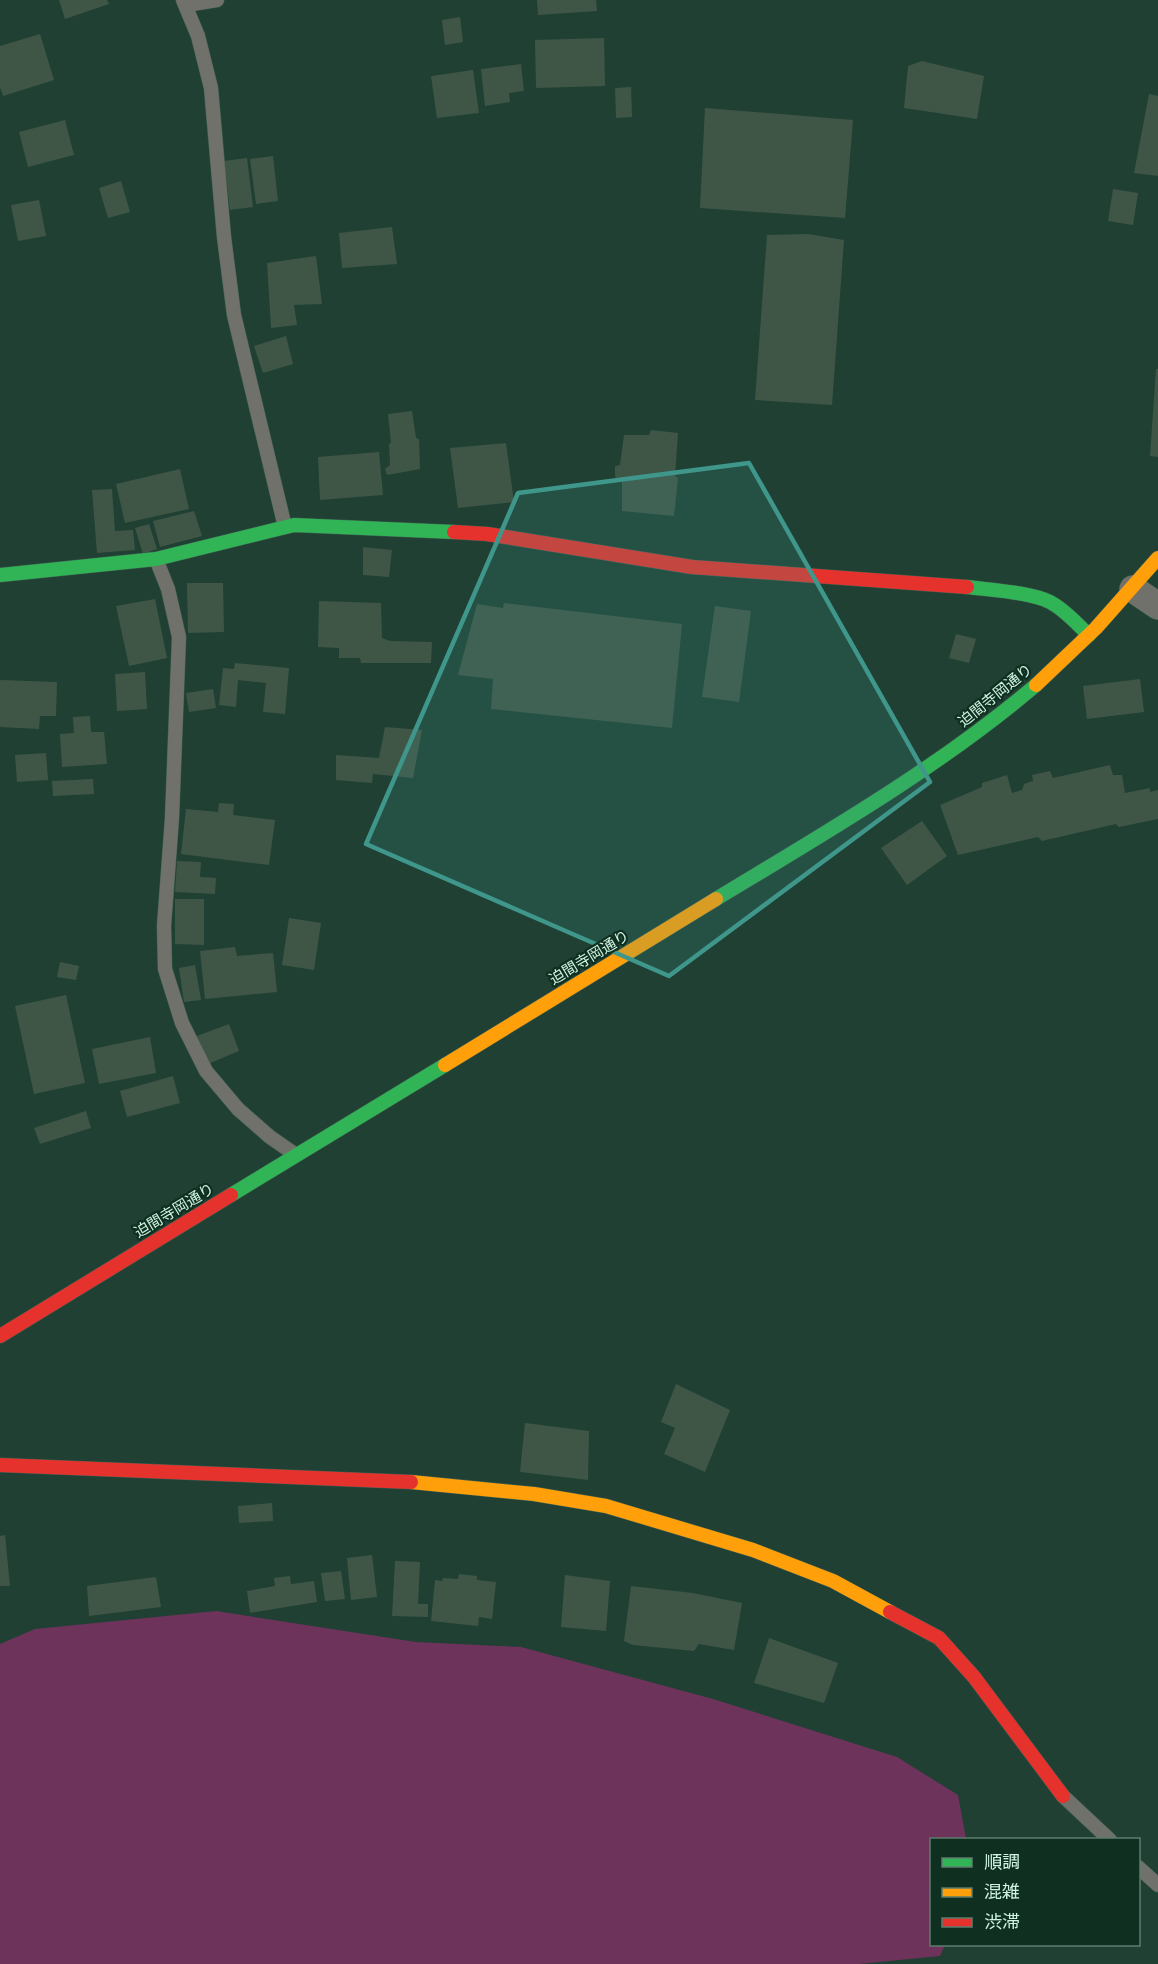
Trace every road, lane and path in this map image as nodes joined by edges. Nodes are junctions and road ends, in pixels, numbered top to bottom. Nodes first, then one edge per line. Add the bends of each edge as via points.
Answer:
1 (217, 0) edge
2 (184, 2) edge
3 (285, 527) junction
4 (1158, 558) edge
5 (156, 559) junction
6 (0, 575) edge
7 (1133, 589) junction
8 (1158, 606) edge
9 (1089, 635) junction
10 (296, 1155) junction
11 (0, 1336) edge
12 (0, 1465) edge
13 (1063, 1796) joint
14 (1109, 1838) edge
15 (1140, 1869) edge
16 (1158, 1885) edge

1 - 2 lane
2 - 3 lane via 198,36 211,88 234,315
3 - 5 street
3 - 9 street via 487,534 692,567 963,586 1048,601
4 - 7 street, 迫間寺岡通り
5 - 6 street
5 - 10 lane via 168,589 179,637 165,969 182,1023 206,1071 238,1109
7 - 8 street
7 - 9 street, 迫間寺岡通り
9 - 10 street, 迫間寺岡通り via 1029,692 864,809
10 - 11 street, 迫間寺岡通り
12 - 13 street via 395,1480 534,1494 606,1506 753,1550 833,1581 939,1638 974,1677
13 - 14 lane
15 - 16 lane

